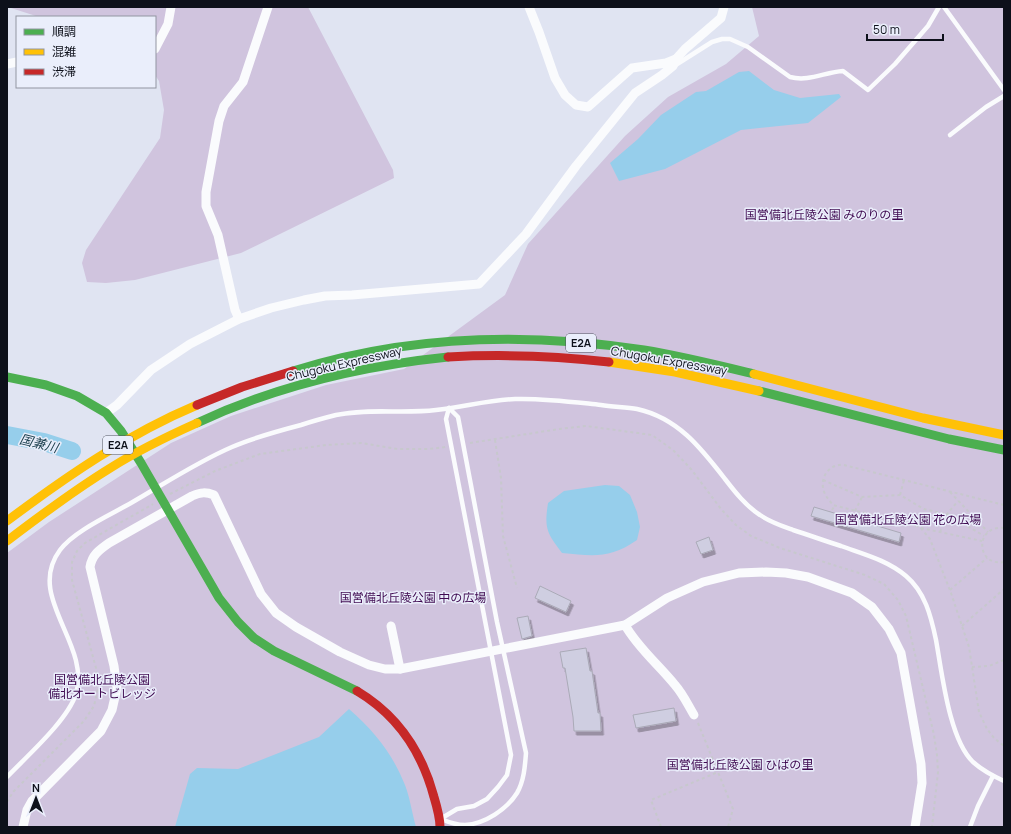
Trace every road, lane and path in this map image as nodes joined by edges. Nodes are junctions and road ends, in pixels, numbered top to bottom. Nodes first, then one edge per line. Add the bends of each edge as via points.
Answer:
1 (171, 7) edge
2 (268, 7) edge
3 (529, 7) edge
4 (724, 7) edge
5 (939, 7) edge
6 (944, 7) edge
7 (156, 47) edge
8 (674, 63) junction
9 (1004, 90) edge
10 (1004, 96) edge
11 (950, 134) dead end
12 (239, 319) junction
13 (7, 377) edge
14 (449, 408) junction
15 (106, 413) junction
16 (1004, 435) edge
17 (495, 440) dead end
18 (429, 450) dead end
19 (1004, 450) edge
20 (823, 480) junction
21 (904, 480) junction
22 (950, 492) junction
23 (900, 495) junction
24 (166, 497) dead end
25 (862, 497) junction
26 (159, 501) dead end
27 (958, 501) junction
28 (835, 505) junction
29 (1004, 505) edge
30 (832, 510) dead end
31 (854, 511) junction
32 (947, 514) junction
33 (7, 521) edge
34 (920, 528) junction
35 (1004, 528) edge
36 (940, 532) junction
37 (988, 532) junction
38 (100, 534) dead end
39 (984, 536) junction
40 (7, 541) edge
41 (982, 541) junction
42 (987, 558) junction
43 (1003, 563) edge
44 (1004, 567) edge
45 (517, 588) dead end
46 (1004, 589) edge
47 (950, 590) junction
48 (625, 625) junction
49 (391, 626) dead end
50 (962, 626) junction
51 (1004, 660) edge
52 (972, 667) junction
53 (400, 669) junction
54 (694, 715) joint
55 (1004, 746) edge
56 (718, 772) junction
57 (7, 776) edge
58 (993, 776) junction
59 (1004, 781) edge
60 (440, 823) edge
61 (23, 827) edge
62 (661, 827) edge
63 (728, 827) edge
64 (915, 827) edge
65 (970, 827) edge

1 - 7 street via 168,24
2 - 12 street via 244,82 224,106 206,192 206,206 218,235
3 - 8 street via 555,78 565,95 576,105 588,107 632,68
4 - 8 street via 721,18 685,49
5 - 8 lane via 928,26 868,90 843,71 806,79 790,77 748,47 730,39 712,42
6 - 9 lane
8 - 12 street via 635,93 576,166 526,234 479,284 352,296 324,296 271,308
10 - 11 lane
12 - 15 street via 190,344 151,370
13 - 15 main road via 46,385 77,396
14 - 57 lane via 338,415 256,437 180,475 76,535 61,548 50,573 50,593 77,664 78,679 74,698 60,721
14 - 58 lane via 514,399 630,408 658,416 691,437 734,490 763,518 874,557 894,567 908,578 921,594 930,613 958,740 972,761
14 - 60 lane via 446,419 510,755 507,775 487,799 474,806 457,809
14 - 60 lane via 458,417 526,753 525,770 517,793 501,811 482,821 465,825
15 - 60 main road via 129,444 219,598 238,622 254,638 274,651 359,692 385,712 407,735 428,778
16 - 33 main road, Chugoku Expressway / E2A via 944,423 737,370 627,348 510,339 448,341 383,349 323,362 215,398 118,445
17 - 45 path via 501,478 503,536
18 - 24 path via 398,450 361,443 260,454 216,471
19 - 40 main road, Chugoku Expressway / E2A via 936,436 676,372 574,358 509,355 448,357 393,364 326,378 269,394 219,413 126,459
20 - 21 path via 829,470 839,465
20 - 25 path
20 - 28 path via 824,494
21 - 22 path
21 - 23 path
22 - 27 path
22 - 29 path
23 - 25 path
23 - 32 path via 924,509
25 - 31 path
26 - 38 path
27 - 32 path
27 - 37 path
28 - 30 path
28 - 31 path
31 - 34 path
32 - 36 path
32 - 39 path
34 - 36 path
34 - 47 path via 930,539
35 - 37 path via 995,528
36 - 41 path
37 - 39 path
39 - 41 path
41 - 42 path
42 - 43 path
42 - 47 path
43 - 44 path
46 - 50 path
47 - 50 path
48 - 53 street
48 - 54 street via 634,640 677,687
48 - 64 street via 667,598 703,582 739,573 798,574 852,593 872,607 889,629 901,653 921,764 922,784
49 - 53 street
50 - 52 path via 969,646
51 - 52 path via 989,666
52 - 55 path via 979,712 987,729
53 - 61 street via 369,665 340,652 276,613 261,594 214,495 207,492 192,496 109,543 91,558 90,567 114,666 117,688 112,710 101,731 32,801
54 - 56 path
56 - 62 path via 651,800
56 - 63 path via 733,810
58 - 59 lane
58 - 65 lane

